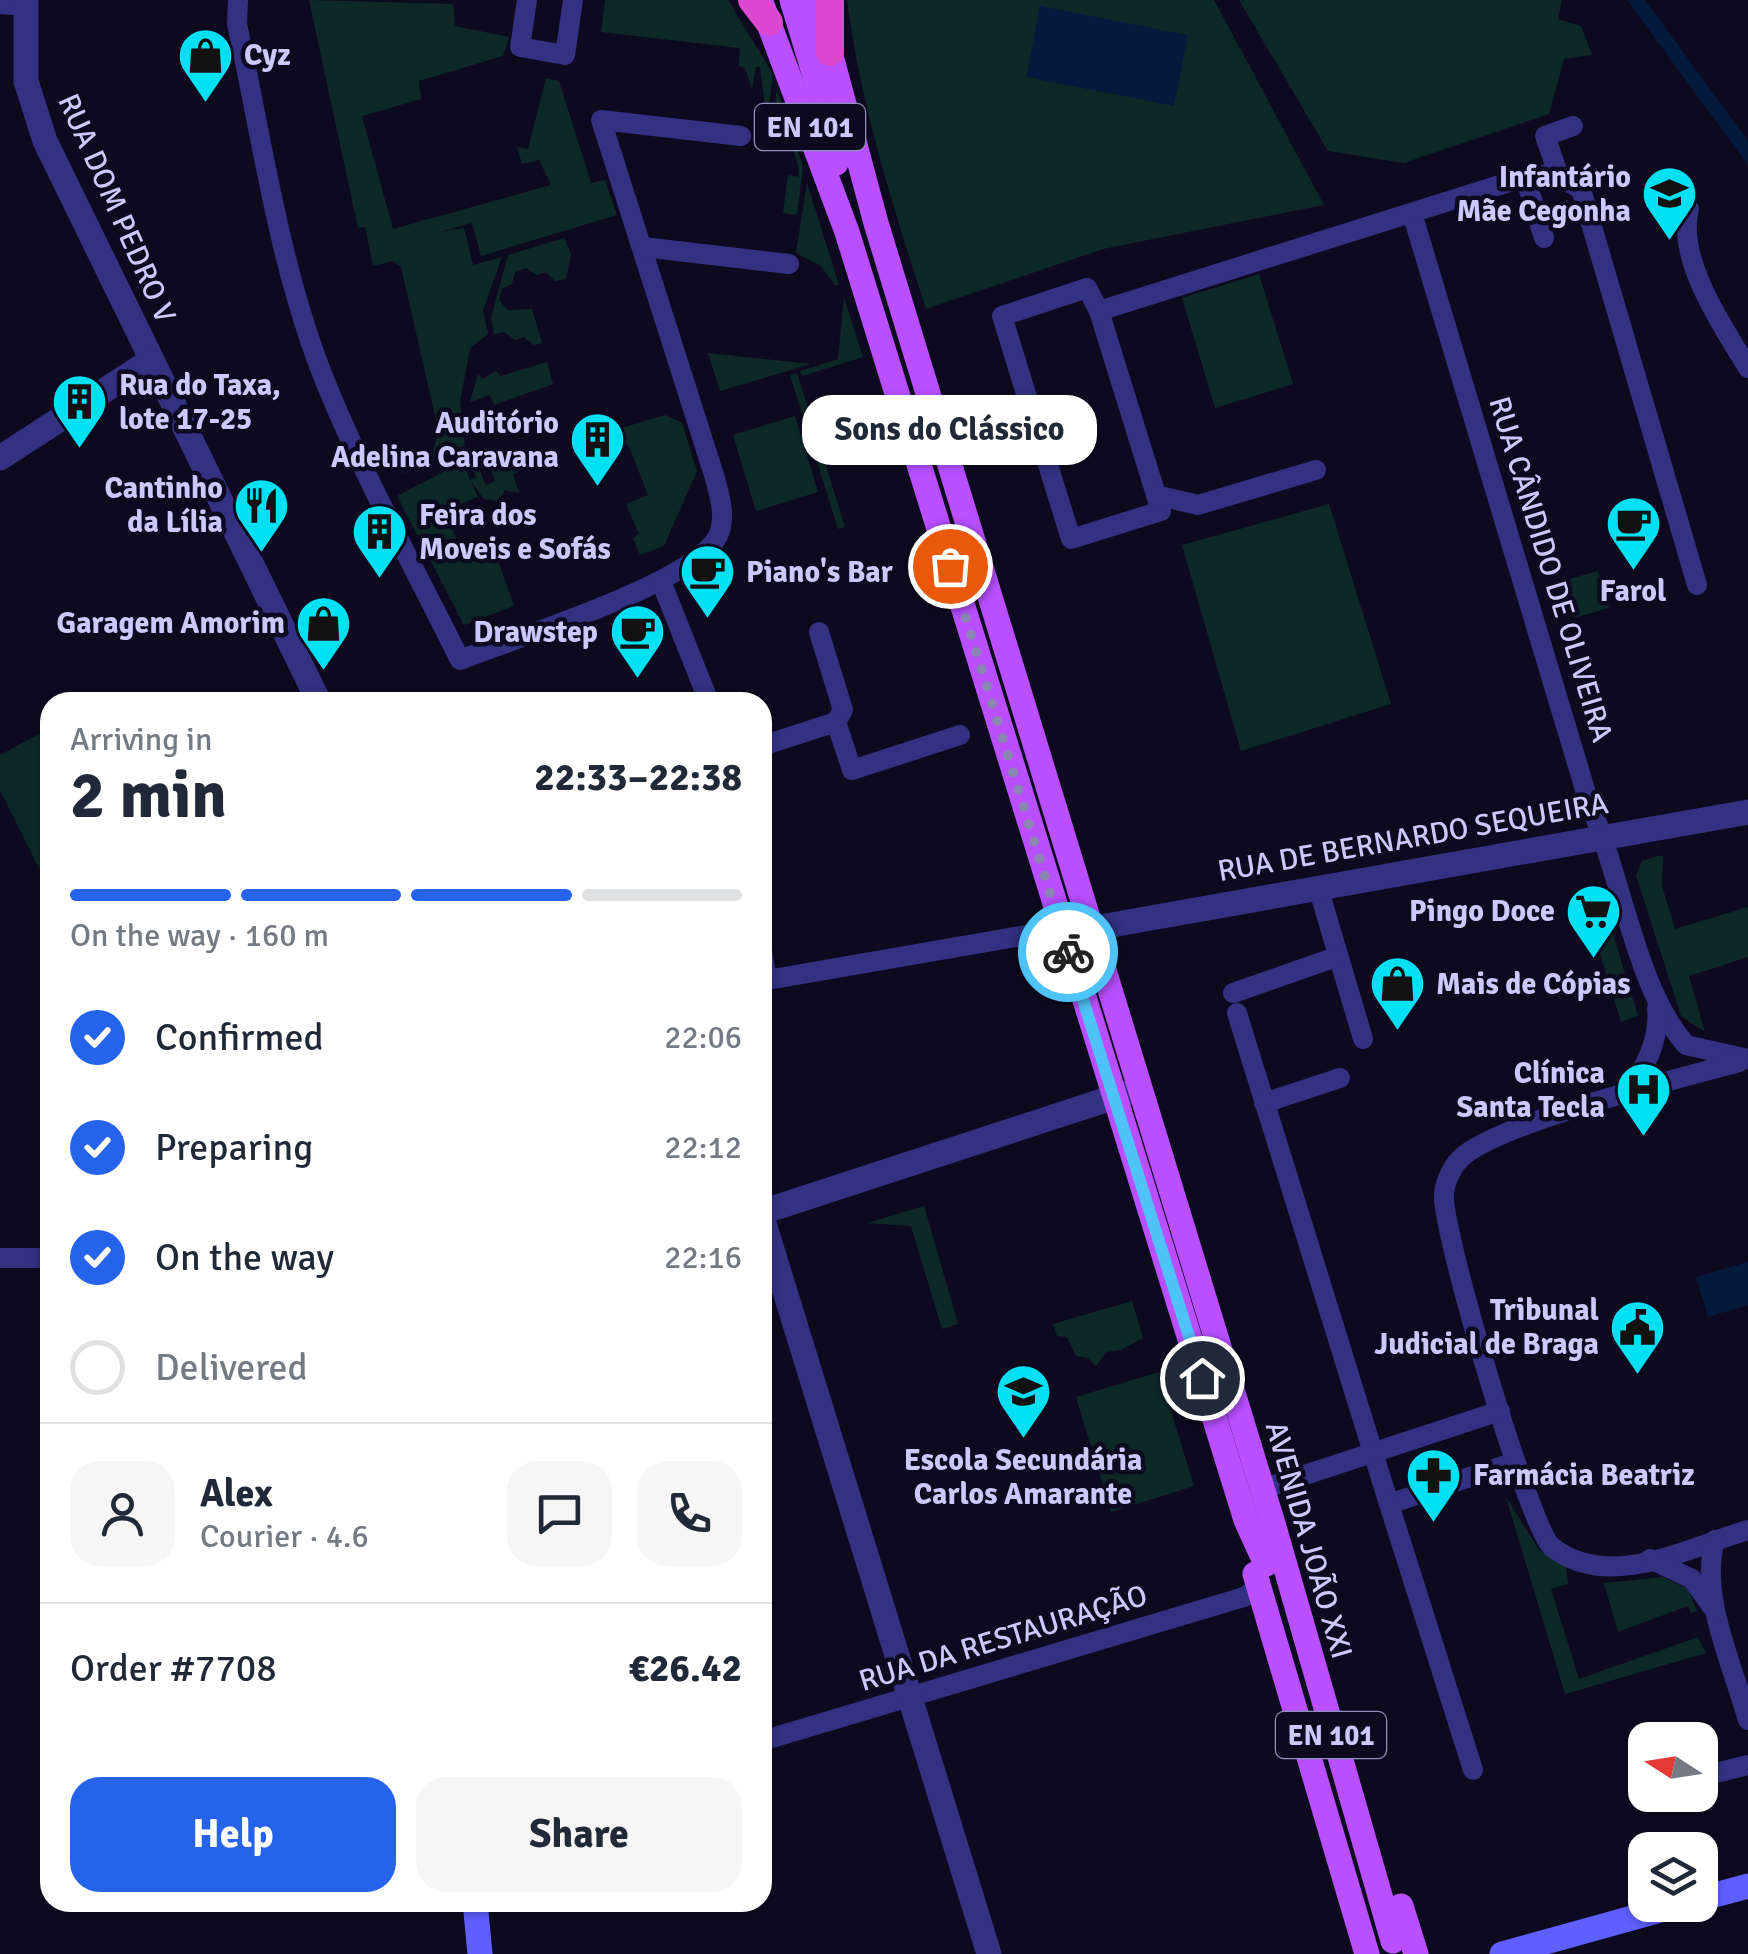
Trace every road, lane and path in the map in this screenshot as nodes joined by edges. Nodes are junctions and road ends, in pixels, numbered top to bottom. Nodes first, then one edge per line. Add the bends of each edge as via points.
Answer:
1 (238, 0) edge
2 (527, 0) edge
3 (573, 0) edge
4 (792, 0) edge
5 (816, 0) edge
6 (830, 0) edge
7 (17, 3) edge
8 (760, 8) edge
9 (830, 52) junction
10 (826, 109) junction
11 (1573, 126) dead end
12 (741, 136) dead end
13 (1559, 176) junction
14 (1525, 177) junction
15 (1689, 208) dead end
16 (1412, 213) junction
17 (876, 223) junction
18 (847, 232) junction
19 (1544, 238) dead end
20 (643, 247) junction
21 (789, 264) dead end
22 (1099, 310) junction
23 (150, 362) junction
24 (1748, 368) edge
25 (0, 458) edge
26 (1316, 470) dead end
27 (1156, 495) junction
28 (662, 581) junction
29 (1698, 585) dead end
30 (818, 632) dead end
31 (314, 692) edge
32 (705, 692) edge
33 (836, 722) junction
34 (960, 735) dead end
35 (772, 743) edge
36 (1748, 812) edge
37 (1604, 835) junction
38 (1318, 887) junction
39 (1090, 928) junction
40 (1061, 929) junction
41 (1336, 958) junction
42 (772, 980) edge
43 (1657, 1004) junction
44 (1363, 1039) dead end
45 (1748, 1059) edge
46 (1340, 1078) dead end
47 (1127, 1093) junction
48 (1628, 1094) junction
49 (1264, 1103) junction
50 (772, 1212) edge
51 (772, 1248) edge
52 (0, 1258) edge
53 (40, 1258) edge
54 (1500, 1411) junction
55 (1373, 1454) junction
56 (1515, 1462) junction
57 (1262, 1489) junction
58 (1389, 1504) junction
59 (1748, 1530) edge
60 (1715, 1540) junction
61 (1650, 1559) junction
62 (1260, 1573) junction
63 (1718, 1616) junction
64 (908, 1698) junction
65 (1748, 1720) edge
66 (772, 1738) edge
67 (1748, 1765) edge
68 (1473, 1770) dead end
69 (1718, 1772) edge
70 (1748, 1886) edge
71 (1718, 1894) edge
72 (475, 1912) edge
73 (1628, 1919) edge
74 (1390, 1948) edge
75 (480, 1954) edge
76 (990, 1954) edge
77 (1502, 1954) edge

1 - 28 street via 297,296 326,384 460,660
2 - 3 street via 520,48 565,55
4 - 10 main road
5 - 9 main road, EN 101
6 - 9 highway
7 - 23 street, RUA DOM PEDRO V via 26,81 45,141
8 - 18 main road, EN 101
9 - 17 main road, EN 101
10 - 17 main road
10 - 18 main road
11 - 13 street via 1545,136
12 - 20 street via 602,120
13 - 14 street
13 - 29 street via 1580,189
14 - 16 street
14 - 19 street
15 - 24 street via 1685,224 1706,298
16 - 22 street
16 - 37 street, RUA CÂNDIDO DE OLIVEIRA
17 - 39 main road, EN 101
18 - 40 main road, EN 101
20 - 21 street
20 - 28 street via 723,510 718,535 702,554
22 - 27 street
22 - 27 street via 1087,288 1002,316 1071,539 1161,511
23 - 25 street
23 - 31 street, RUA DOM PEDRO V
26 - 27 street via 1198,505
28 - 32 street
30 - 33 street via 844,710
33 - 34 street via 852,770
33 - 35 street
36 - 37 street, RUA DE BERNARDO SEQUEIRA
37 - 38 street, RUA DE BERNARDO SEQUEIRA
37 - 43 street, RUA CÂNDIDO DE OLIVEIRA
38 - 39 street, RUA DE BERNARDO SEQUEIRA
38 - 41 street
39 - 47 main road, AVENIDA JOÃO XXI / EN 101
40 - 42 street
40 - 47 main road, AVENIDA JOÃO XXI / EN 101
41 - 44 street
41 - 49 street via 1235,1003
43 - 45 street via 1686,1045
43 - 48 street via 1659,1030
45 - 48 street
46 - 49 street
47 - 50 street
47 - 57 main road, AVENIDA JOÃO XXI / EN 101
47 - 62 main road, AVENIDA JOÃO XXI / EN 101
48 - 54 street via 1502,1134 1473,1149 1449,1176 1445,1209
49 - 55 street
51 - 64 street
52 - 53 street
54 - 55 street
54 - 56 street
55 - 57 street
55 - 58 street
56 - 58 street
56 - 61 street via 1534,1520 1553,1548 1616,1568
57 - 74 main road, AVENIDA JOÃO XXI / EN 101 via 1334,1688
58 - 68 street
59 - 60 street
60 - 61 street
60 - 63 street via 1710,1555
61 - 63 street via 1692,1579
62 - 64 street, RUA DA RESTAURAÇÃO via 1244,1597
62 - 74 main road, EN 101
63 - 65 street
64 - 66 street, RUA DA RESTAURAÇÃO
64 - 76 street
67 - 69 street
70 - 71 main road
72 - 75 main road
73 - 77 main road

